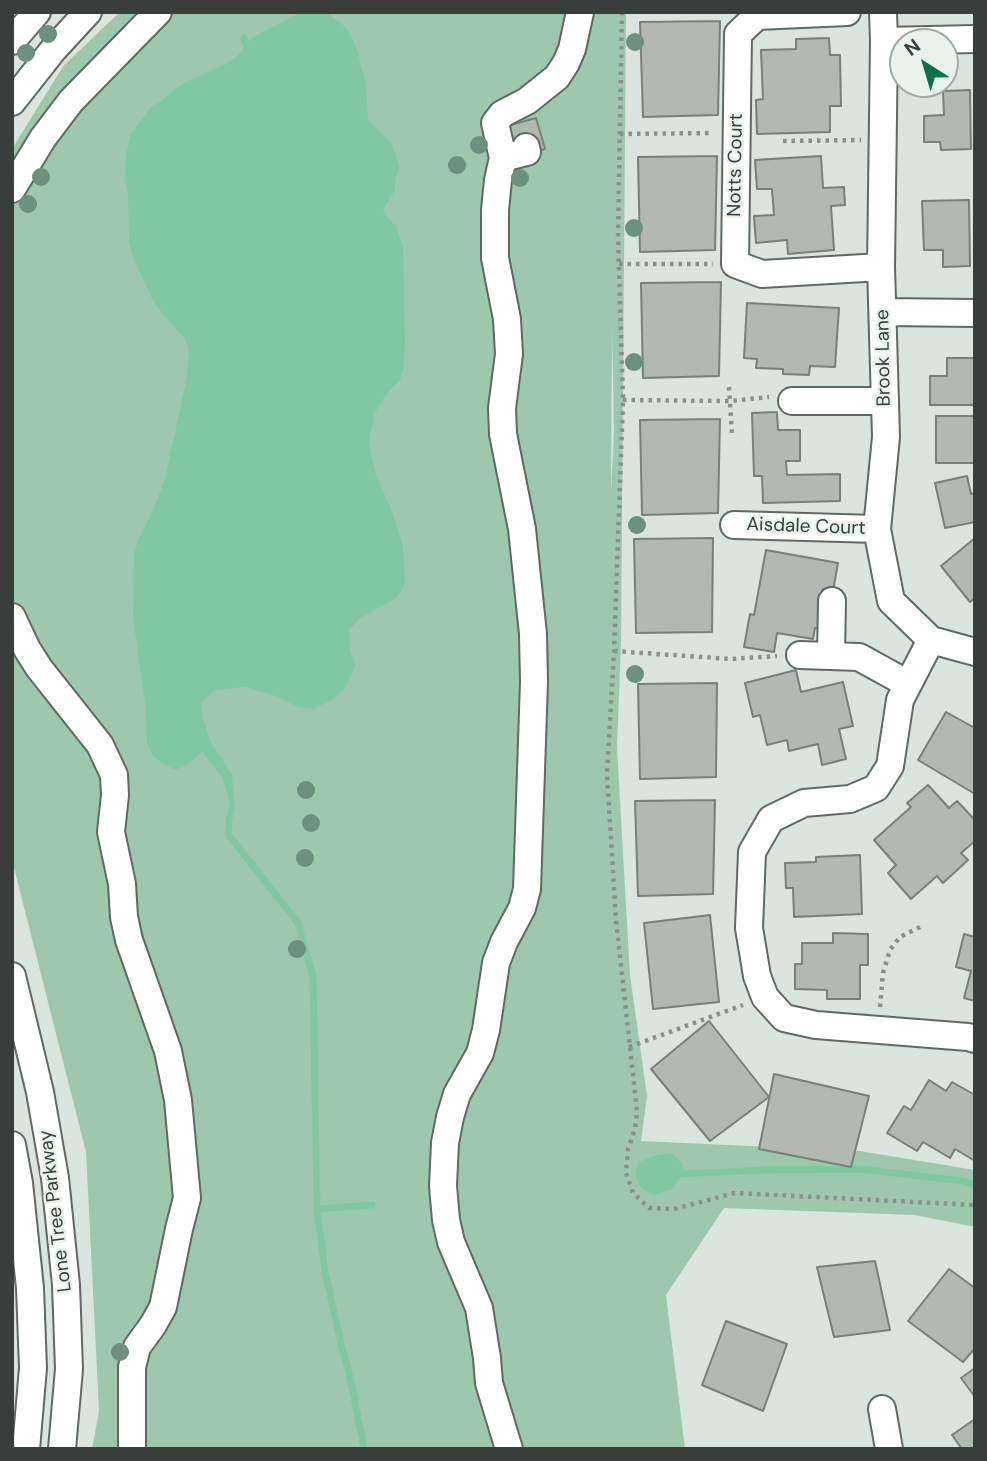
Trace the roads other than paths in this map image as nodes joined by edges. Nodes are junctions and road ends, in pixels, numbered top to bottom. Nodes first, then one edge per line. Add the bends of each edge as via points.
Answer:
1 (37, 12) edge
2 (88, 12) edge
3 (158, 12) edge
4 (580, 12) edge
5 (847, 12) edge
6 (883, 12) edge
7 (975, 40) edge
8 (12, 41) edge
9 (884, 41) junction
10 (12, 102) edge
11 (12, 189) edge
12 (881, 267) junction
13 (883, 312) junction
14 (975, 313) edge
15 (792, 401) road end
16 (885, 401) junction
17 (734, 525) dead end
18 (877, 529) junction
19 (832, 601) dead end
20 (12, 617) edge
21 (931, 640) junction
22 (975, 652) edge
23 (800, 655) road end
24 (831, 656) junction
25 (908, 684) junction
26 (12, 976) edge
27 (975, 1039) edge
28 (12, 1145) edge
29 (882, 1409) dead end
30 (26, 1449) edge
31 (62, 1449) edge
32 (132, 1449) edge
33 (509, 1449) edge
34 (889, 1449) edge

1 - 8 street
2 - 10 street
3 - 11 street via 71,101
4 - 33 street via 572,49 558,77 502,114 495,125 515,153 498,180 494,233 509,354 503,434 523,529 533,646 527,889 496,963 480,1053 450,1117 443,1186 451,1242 479,1308 489,1383
5 - 12 street, Notts Court via 757,16 738,34 735,264 762,274
6 - 9 street, Brook Lane
7 - 9 street
9 - 12 street, Brook Lane
12 - 13 street, Brook Lane
13 - 14 street
13 - 16 street, Brook Lane
15 - 16 street
16 - 18 street, Brook Lane
17 - 18 street, Aisdale Court
18 - 21 street, Brook Lane via 891,601
19 - 24 street
20 - 32 street via 38,668 100,745 114,775 111,832 124,916 168,1051 177,1100 187,1198 163,1307 137,1347 132,1367
21 - 22 street, Brook Lane
21 - 25 street
23 - 24 street
24 - 25 street via 859,657
25 - 27 street via 900,700 890,766 876,788 850,799 804,803 771,819 752,852 749,928 757,976 765,997 784,1018
26 - 31 street, Lone Tree Parkway via 40,1092 66,1285 69,1369
28 - 30 street, Lone Tree Parkway via 30,1288 33,1368
29 - 34 street

